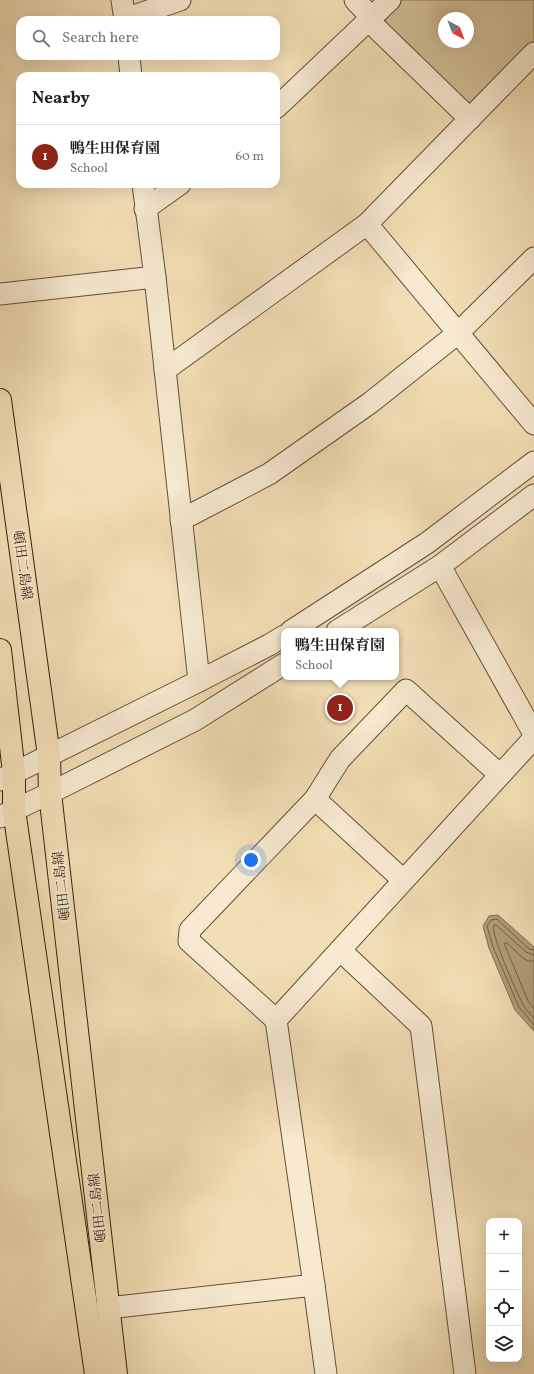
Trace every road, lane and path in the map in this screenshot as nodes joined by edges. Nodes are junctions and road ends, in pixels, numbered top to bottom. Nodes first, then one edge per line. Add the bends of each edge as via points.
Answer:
1 (180, 0) edge
2 (355, 0) edge
3 (390, 0) edge
4 (124, 13) edge
5 (370, 19) junction
6 (534, 53) edge
7 (129, 60) edge
8 (131, 72) edge
9 (280, 104) edge
10 (470, 119) junction
11 (142, 188) edge
12 (174, 188) edge
13 (145, 209) junction
14 (367, 224) junction
15 (534, 258) edge
16 (155, 277) junction
17 (0, 294) edge
18 (458, 333) junction
19 (165, 370) junction
20 (0, 400) edge
21 (534, 424) edge
22 (534, 462) edge
23 (534, 495) edge
24 (181, 520) junction
25 (440, 566) junction
26 (296, 628) edge
27 (342, 628) edge
28 (281, 638) edge
29 (0, 650) edge
30 (281, 666) edge
31 (199, 681) junction
32 (534, 734) edge
33 (534, 738) edge
34 (49, 756) junction
35 (500, 775) junction
36 (7, 776) edge
37 (50, 793) junction
38 (315, 799) junction
39 (7, 813) edge
40 (403, 880) junction
41 (340, 950) junction
42 (276, 1020) junction
43 (314, 1285) junction
44 (108, 1308) junction
45 (96, 1374) edge
46 (116, 1374) edge
47 (326, 1374) edge
48 (465, 1374) edge

1 - 4 street
2 - 5 street
3 - 5 street
5 - 9 street
5 - 10 street
6 - 10 street
7 - 8 street
10 - 14 street
11 - 13 street
12 - 13 street
13 - 16 street
14 - 18 street
14 - 19 street
15 - 18 street
16 - 17 street
16 - 19 street
18 - 21 street
18 - 24 street via 370,403 269,474
19 - 24 street
20 - 34 main road, 頓田二島線
22 - 26 street via 427,543
23 - 25 street
24 - 31 street
25 - 27 street
25 - 32 street
28 - 31 street
29 - 36 main road, 頓田二島線
30 - 37 street via 195,720
31 - 34 street
33 - 35 street
34 - 36 street
34 - 37 main road, 頓田二島線
35 - 38 street via 406,690 340,759
35 - 40 street
36 - 39 main road, 頓田二島線
37 - 39 street
37 - 44 main road, 頓田二島線
38 - 40 street
38 - 42 street via 190,930 189,941
39 - 45 main road, 頓田二島線
40 - 41 street
41 - 42 street
41 - 48 street via 421,1026
42 - 43 street
43 - 44 street
43 - 47 street
44 - 46 main road, 頓田二島線

